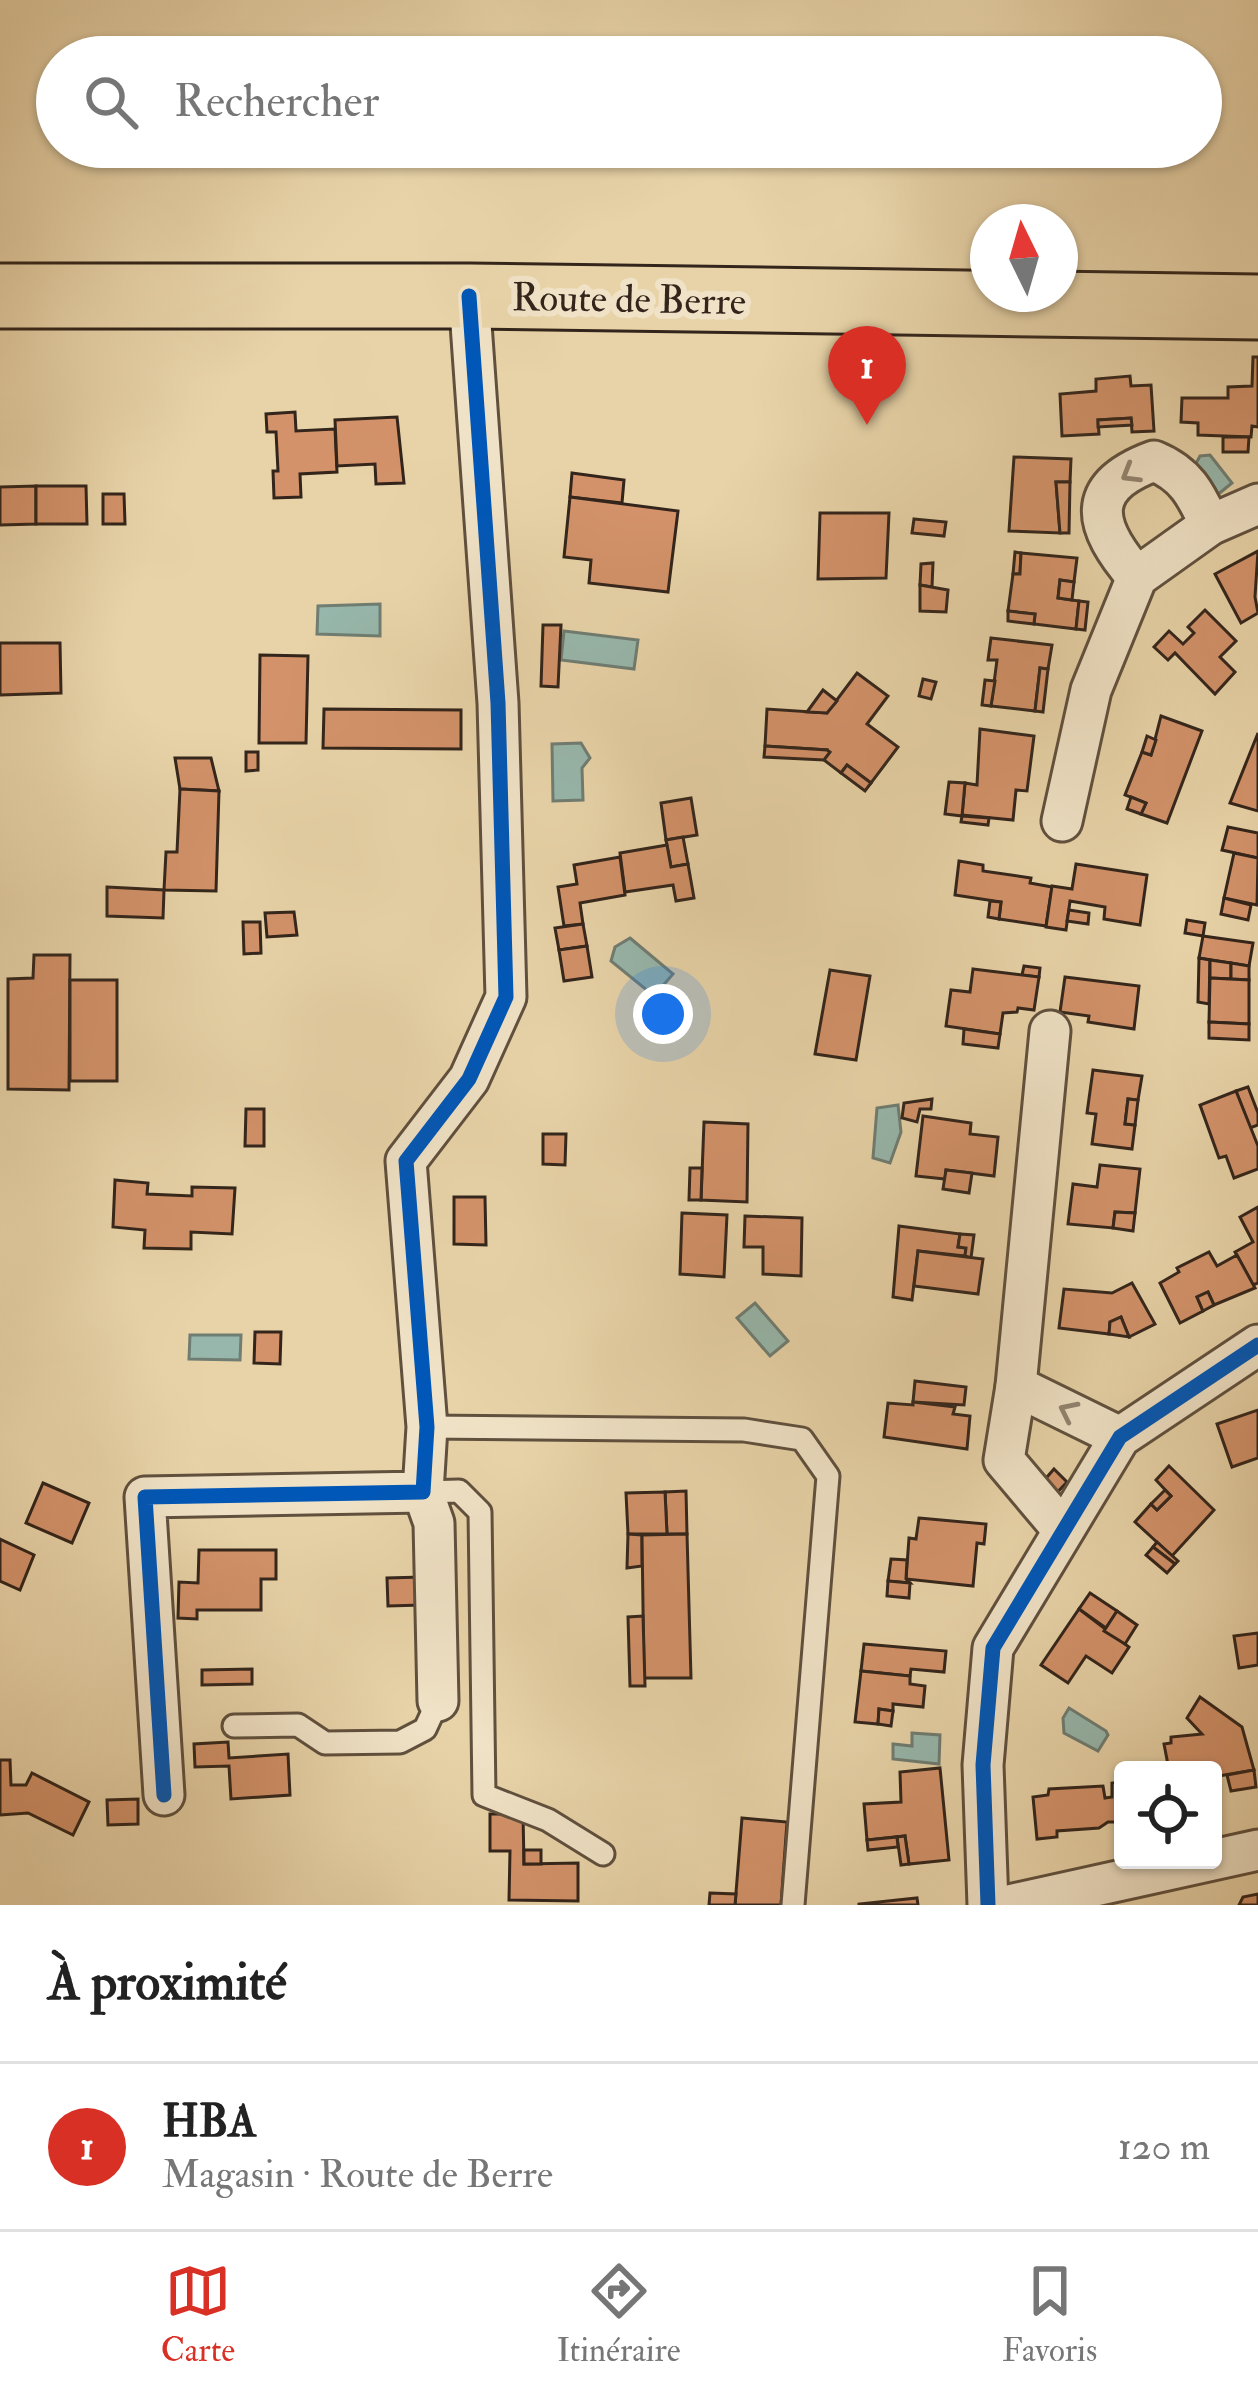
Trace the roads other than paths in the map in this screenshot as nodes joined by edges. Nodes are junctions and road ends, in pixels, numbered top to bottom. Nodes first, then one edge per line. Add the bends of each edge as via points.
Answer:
1 (0, 296) edge
2 (469, 296) junction
3 (1258, 308) edge
4 (1258, 504) edge
5 (1210, 525) junction
6 (1137, 577) junction
7 (1062, 820) dead end
8 (1050, 1031) dead end
9 (1258, 1345) edge
10 (1016, 1386) junction
11 (427, 1427) junction
12 (1120, 1436) junction
13 (423, 1492) junction
14 (1063, 1530) junction
15 (438, 1701) joint
16 (234, 1726) dead end
17 (164, 1795) dead end
18 (1258, 1850) edge
19 (603, 1854) dead end
20 (793, 1905) edge
21 (988, 1905) edge
22 (1009, 1905) edge

1 - 2 main road, Route de Berre
2 - 3 main road, Route de Berre
2 - 11 street via 498,703 506,997 469,1078 406,1162
4 - 5 street
5 - 6 street
5 -> 6 street via 1178,470 1154,461 1122,473 1103,496 1101,520
6 - 7 street via 1091,690
8 - 10 street
9 - 12 street
12 -> 10 street
10 - 14 street via 1004,1460
11 - 13 street
11 - 20 lane via 744,1430 802,1439 828,1477
12 - 14 street
13 - 15 street via 434,1523
13 - 17 street via 145,1497
13 - 19 lane via 459,1491 480,1512 484,1795 548,1820
14 - 21 street via 993,1648 983,1765
15 - 16 lane via 425,1729 400,1742 325,1744 298,1725
18 - 22 street

